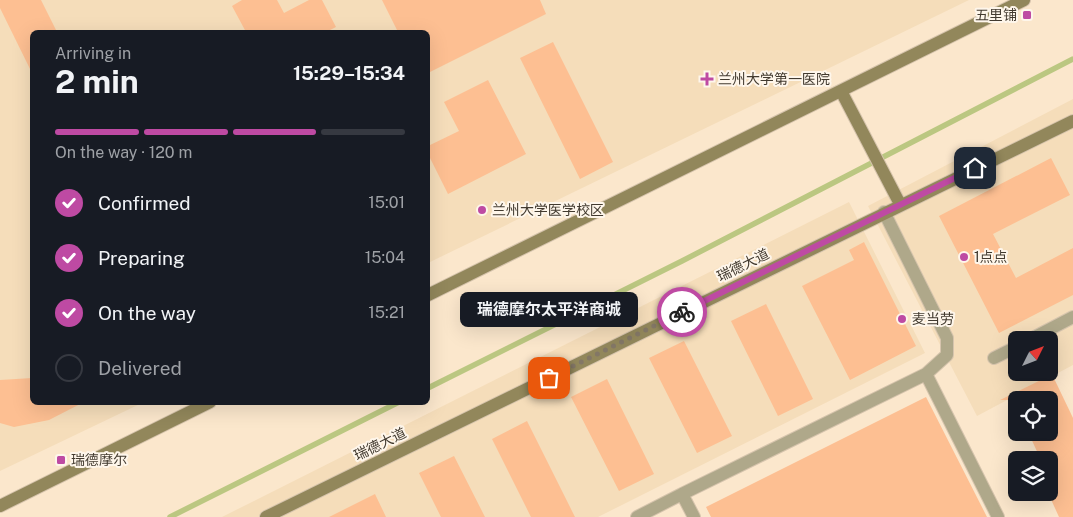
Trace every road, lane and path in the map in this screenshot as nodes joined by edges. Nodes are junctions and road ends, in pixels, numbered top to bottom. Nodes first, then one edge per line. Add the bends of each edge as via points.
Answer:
1 (1024, 0) edge
2 (841, 91) junction
3 (1073, 120) edge
4 (900, 204) junction
5 (884, 212) junction
6 (430, 294) edge
7 (1073, 318) edge
8 (1047, 331) edge
9 (1008, 351) edge
10 (994, 358) dead end
11 (926, 374) junction
12 (204, 405) edge
13 (682, 494) junction
14 (0, 506) edge
15 (266, 517) edge
16 (637, 517) edge
17 (694, 517) edge
18 (998, 517) edge

1 - 2 street
2 - 4 street
2 - 6 street
3 - 4 street, 瑞德大道
4 - 5 street, 瑞德大道
5 - 11 street via 947,338 947,354
5 - 15 street, 瑞德大道
7 - 8 street
9 - 10 street
11 - 13 street
11 - 18 street
12 - 14 street
13 - 16 street
13 - 17 street

